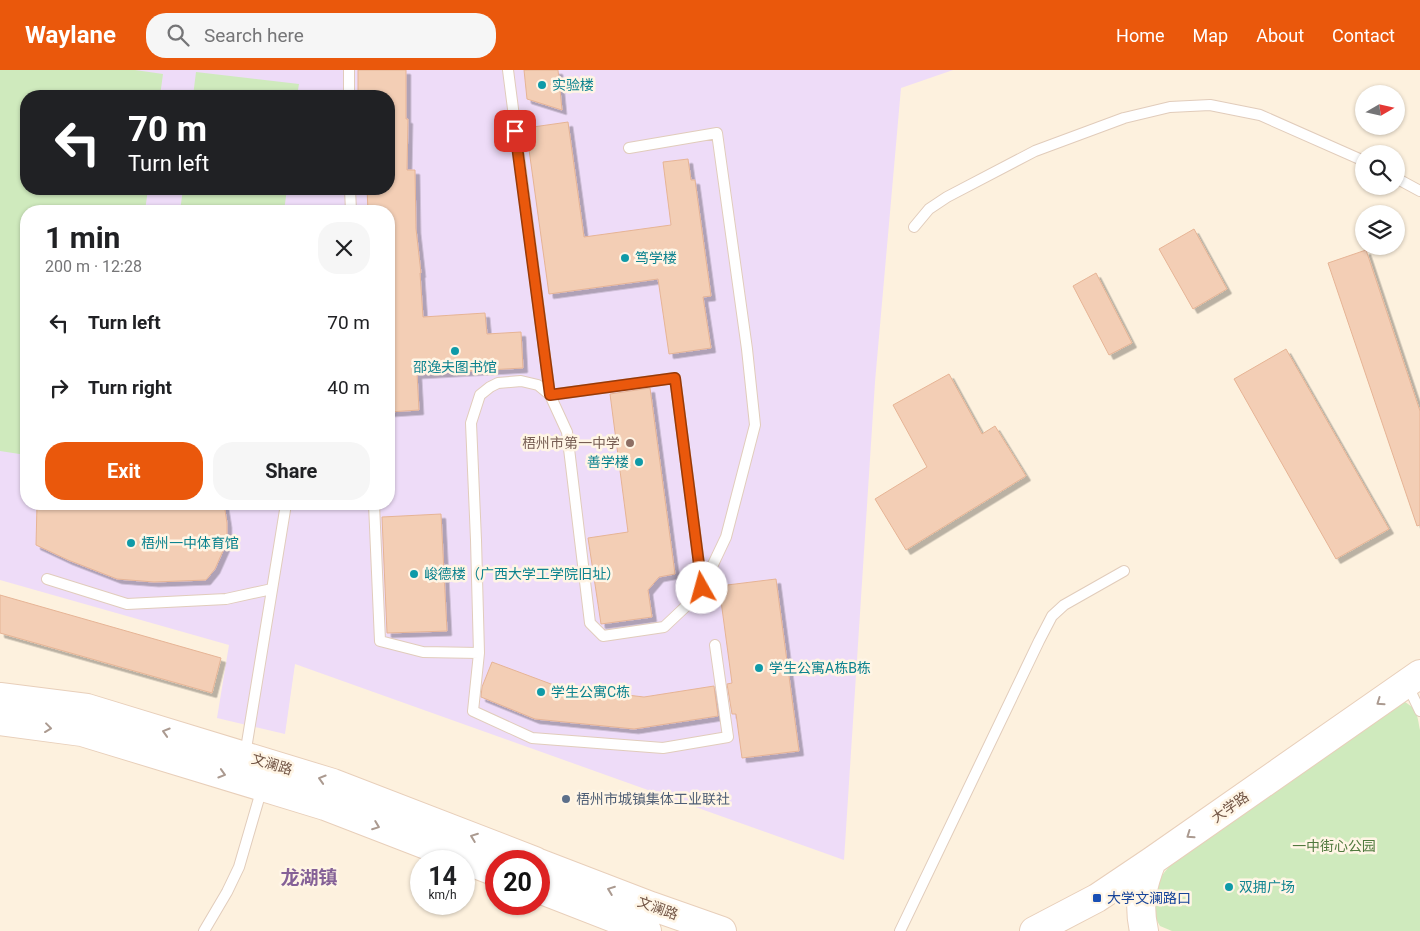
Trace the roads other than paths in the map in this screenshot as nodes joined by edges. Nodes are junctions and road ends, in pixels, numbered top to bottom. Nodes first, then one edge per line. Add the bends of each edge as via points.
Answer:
1 (349, 70) edge
2 (508, 70) edge
3 (349, 90) edge
4 (629, 148) dead end
5 (1355, 156) edge
6 (1405, 183) edge
7 (1420, 191) edge
8 (914, 227) dead end
9 (550, 395) junction
10 (285, 510) edge
11 (374, 510) edge
12 (1124, 571) dead end
13 (47, 579) dead end
14 (702, 588) junction
15 (272, 589) junction
16 (715, 645) dead end
17 (479, 654) junction
18 (1413, 678) edge
19 (0, 697) edge
20 (1420, 711) edge
21 (0, 722) edge
22 (245, 756) junction
23 (263, 787) junction
24 (507, 850) edge
25 (1152, 861) junction
26 (550, 867) edge
27 (485, 868) edge
28 (550, 893) edge
29 (204, 931) edge
30 (648, 931) edge
31 (722, 931) edge
32 (900, 931) edge
33 (1034, 931) edge
34 (1144, 931) edge

1 - 3 lane
2 - 9 lane
4 - 14 lane via 717,133 755,425 726,536
5 - 8 lane via 1260,115 1210,105 1170,107 1124,118 1036,151 947,197
6 - 7 lane
9 - 14 lane via 675,378
9 - 14 lane via 567,432 590,623 602,636 664,627
9 - 17 lane via 531,383 498,383 480,395 471,423
10 - 15 lane
11 - 17 lane via 380,641 423,652
12 - 32 lane via 1064,605 1052,616
13 - 15 lane via 127,604 226,599
15 - 22 lane
16 - 17 lane via 728,737 663,748 532,738 473,711
18 - 20 lane
18 -> 25 main road, 大学路
22 -> 19 main road, 文澜路 via 87,708
21 -> 23 main road, 文澜路 via 82,732
24 -> 22 main road, 文澜路 via 333,783
23 -> 27 main road, 文澜路 via 325,806
23 - 29 lane via 239,866
25 - 33 main road, 大学路 via 1097,898
25 - 34 main road via 1141,900
31 -> 26 main road, 文澜路
28 - 30 main road, 文澜路

